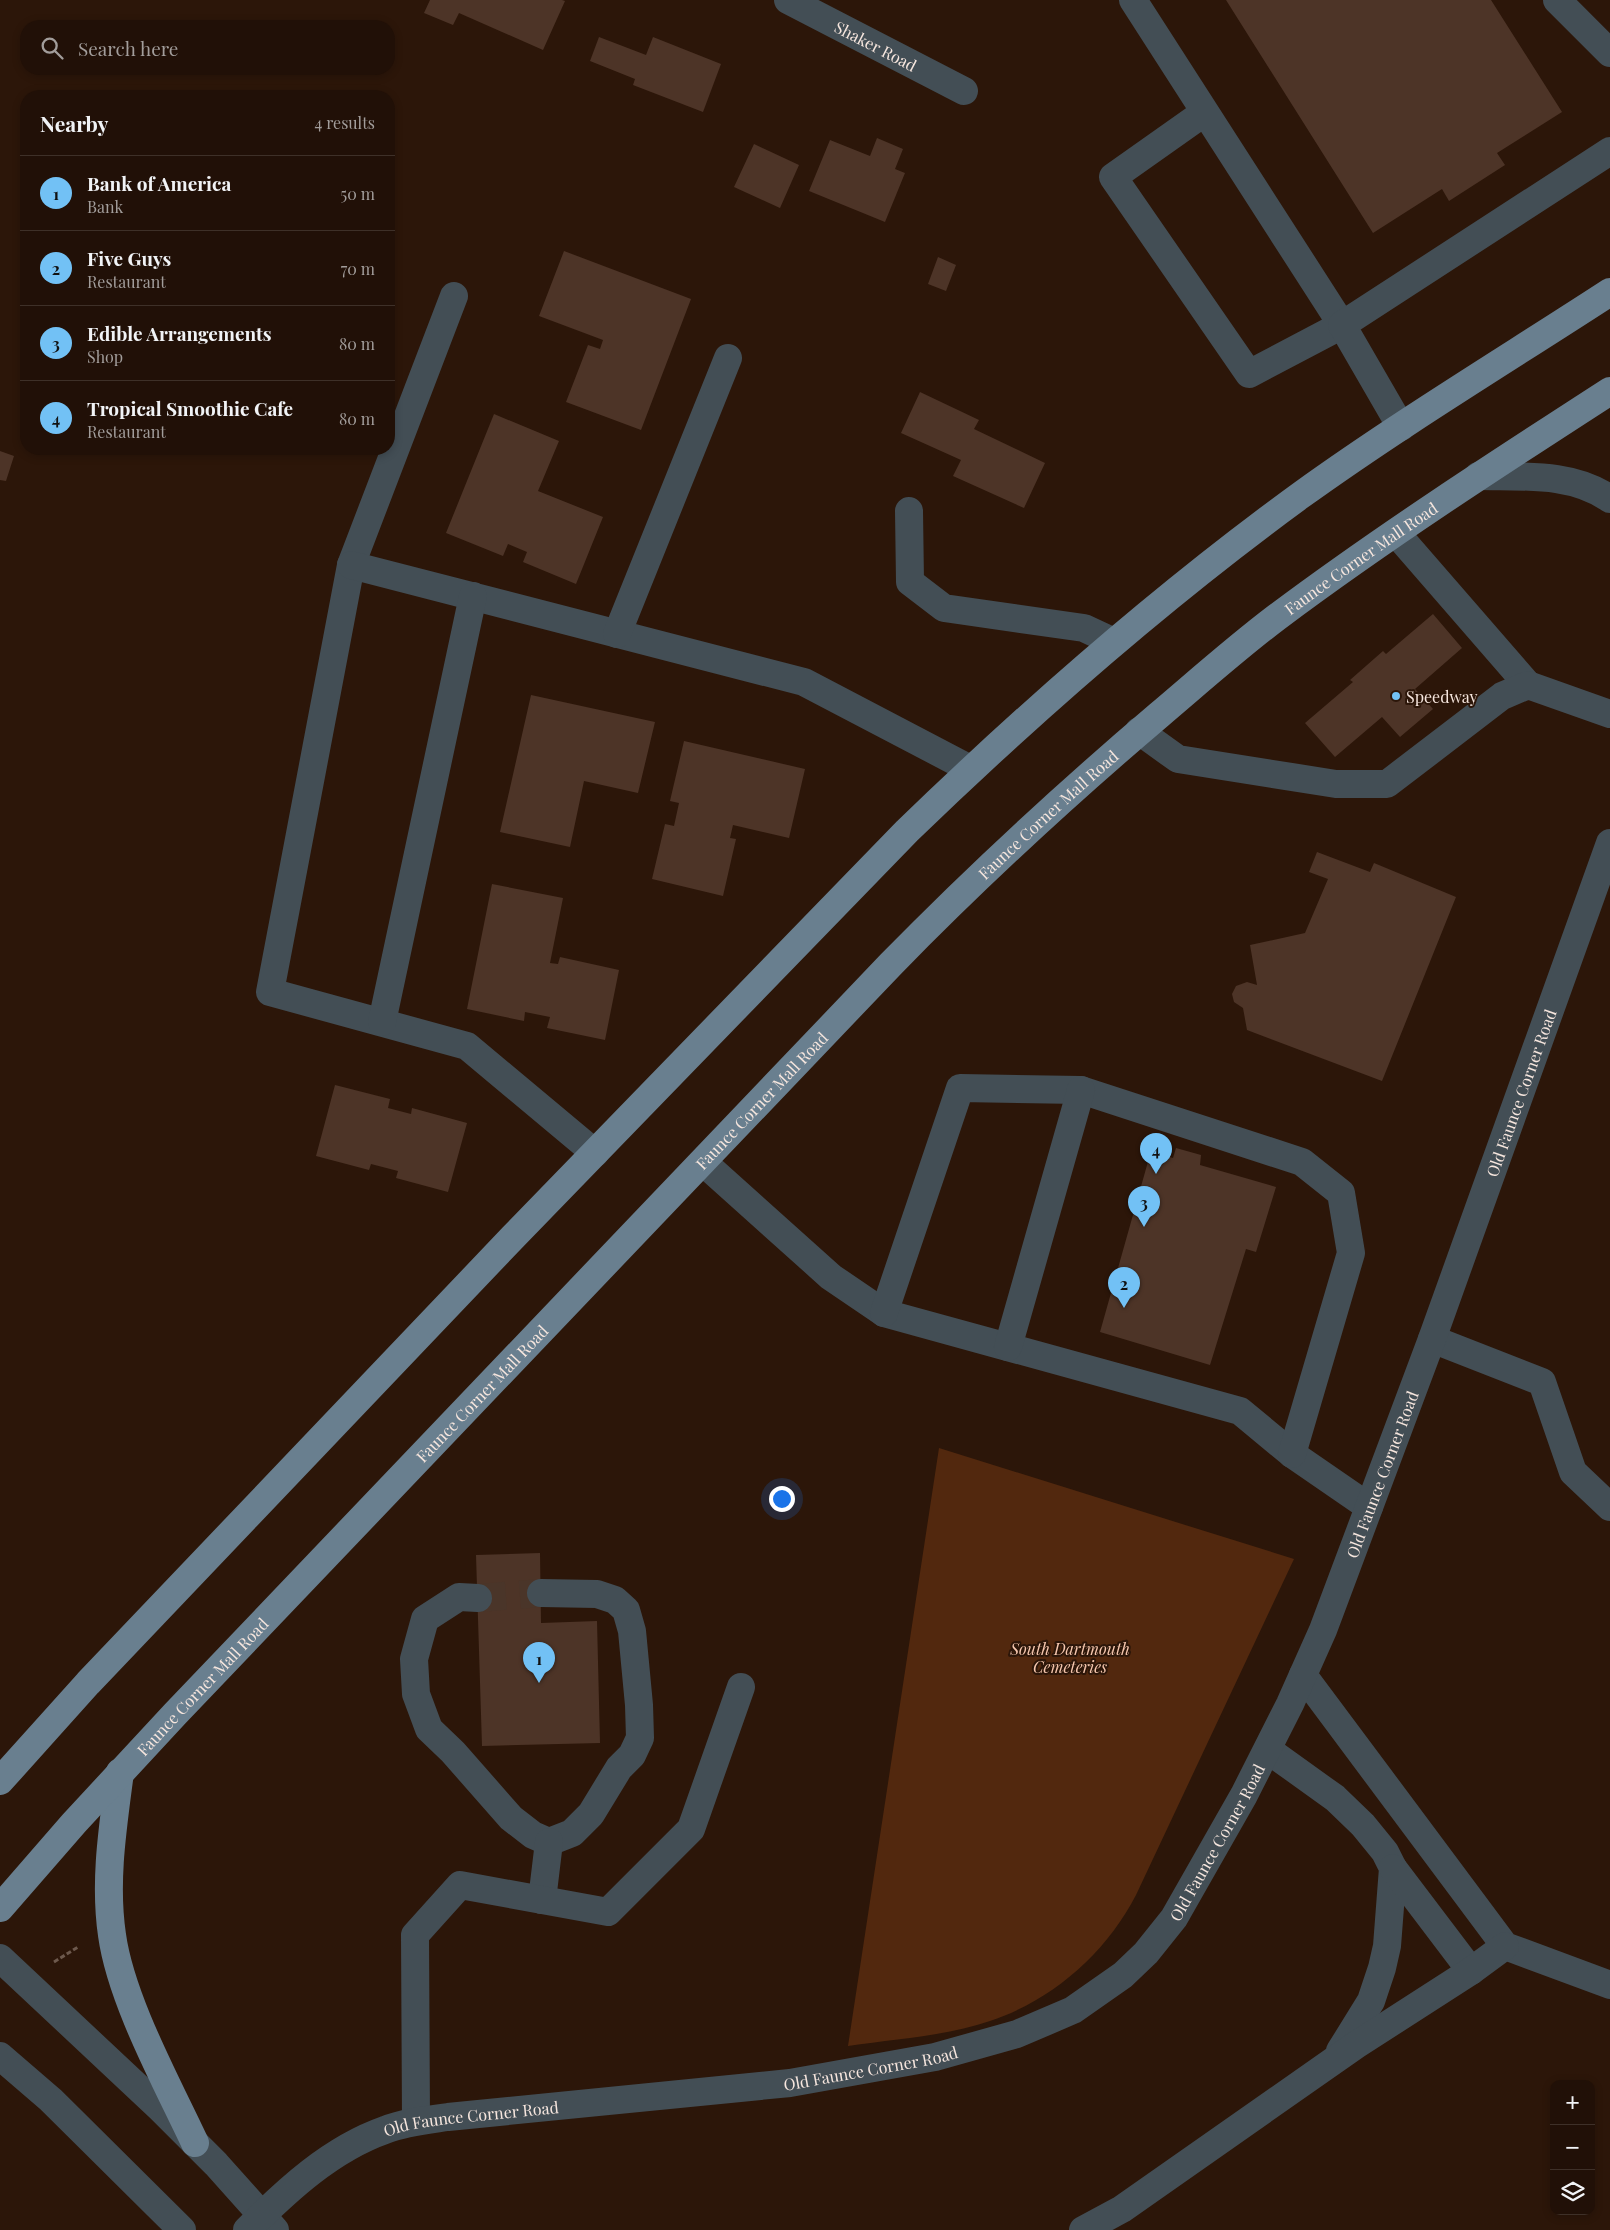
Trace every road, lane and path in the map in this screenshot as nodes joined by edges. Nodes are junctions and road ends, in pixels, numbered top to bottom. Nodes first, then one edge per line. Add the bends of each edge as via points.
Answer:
1 (1133, 0) edge
2 (1557, 0) edge
3 (803, 3) edge
4 (1610, 52) edge
5 (964, 91) dead end
6 (1204, 112) junction
7 (1610, 151) edge
8 (1610, 292) edge
9 (454, 296) dead end
10 (1342, 325) junction
11 (728, 358) dead end
12 (1610, 391) edge
13 (1401, 427) junction
14 (395, 452) edge
15 (394, 455) edge
16 (1478, 476) junction
17 (1610, 499) edge
18 (909, 511) dead end
19 (1396, 533) junction
20 (352, 565) junction
21 (473, 596) junction
22 (617, 634) junction
23 (1114, 642) junction
24 (1528, 686) junction
25 (1610, 714) edge
26 (1139, 731) junction
27 (970, 769) junction
28 (1610, 842) edge
29 (382, 1022) junction
30 (1081, 1090) junction
31 (595, 1152) junction
32 (704, 1163) junction
33 (884, 1313) junction
34 (1432, 1339) junction
35 (1008, 1347) junction
36 (1292, 1454) junction
37 (1369, 1507) junction
38 (1610, 1507) edge
39 (541, 1593) tunnel mouth
40 (478, 1598) tunnel mouth
41 (1303, 1675) junction
42 (740, 1687) dead end
43 (1268, 1750) junction
44 (120, 1772) junction
45 (0, 1781) edge
46 (549, 1842) junction
47 (1393, 1868) junction
48 (542, 1900) junction
49 (0, 1908) edge
50 (83, 1945) dead end
51 (1505, 1946) junction
52 (0, 1958) edge
53 (48, 1968) dead end
54 (1471, 1971) junction
55 (1610, 1985) edge
56 (0, 2056) edge
57 (1333, 2061) junction
58 (416, 2122) junction
59 (195, 2143) junction
60 (261, 2225) edge
61 (182, 2230) edge
62 (1084, 2230) edge

1 - 6 street
2 - 4 street
3 - 5 street, Shaker Road
6 - 10 street
6 - 10 street via 1113,177 1249,374
7 - 10 street
8 - 13 main road
9 - 14 street
10 - 13 street
11 - 22 street
12 - 16 main road, Faunce Corner Mall Road
13 - 23 main road via 1294,500
15 - 20 street
16 - 17 street via 1570,481
16 - 19 main road, Faunce Corner Mall Road
18 - 23 street via 910,582 944,608 1084,628
19 - 24 street
19 - 26 main road, Faunce Corner Mall Road via 1275,619
20 - 21 street
20 - 29 street via 270,992
21 - 22 street
21 - 29 street
22 - 27 street via 804,682
23 - 27 main road
24 - 25 street
24 - 26 street via 1502,696 1387,784 1336,784 1178,759
26 - 32 main road, Faunce Corner Mall Road via 1047,811 940,914
27 - 31 main road
28 - 34 street, Old Faunce Corner Road
29 - 31 street via 467,1046
30 - 33 street via 960,1088
30 - 35 street
30 - 36 street via 1302,1162 1340,1193 1351,1253
31 - 45 main road via 170,1595
32 - 33 street via 823,1271
32 - 44 main road, Faunce Corner Mall Road
33 - 35 street
34 - 37 street, Old Faunce Corner Road
34 - 38 street via 1542,1382 1573,1472
35 - 36 street via 1240,1411
36 - 37 street
37 - 41 street, Old Faunce Corner Road
39 - 46 street via 597,1594 615,1600 626,1610 632,1631 639,1706 640,1738 632,1755 591,1814 572,1833
40 - 46 street via 459,1597 424,1619 414,1659 416,1694 429,1729 511,1818 533,1835
41 - 43 street, Old Faunce Corner Road
41 - 51 street
42 - 48 street via 691,1829 608,1912
43 - 47 street via 1335,1798 1363,1825 1385,1852
43 - 58 street, Old Faunce Corner Road via 1193,1887 1174,1918 1146,1953 1099,1994 1043,2024 935,2057 844,2075
44 - 49 main road, Faunce Corner Mall Road
44 - 59 main road via 110,1848 112,1937 145,2036
46 - 48 street
47 - 54 street
47 - 57 street via 1388,1946 1382,1968 1371,2001
48 - 58 street via 460,1885 414,1935
50 - 53 path via 60,1956
51 - 54 street
51 - 55 street
52 - 59 street, Old Faunce Corner Road
54 - 57 street
56 - 61 street via 51,2100
57 - 62 street via 1122,2209
58 - 60 street, Old Faunce Corner Road via 385,2130 350,2146 286,2192
59 - 60 street, Old Faunce Corner Road

